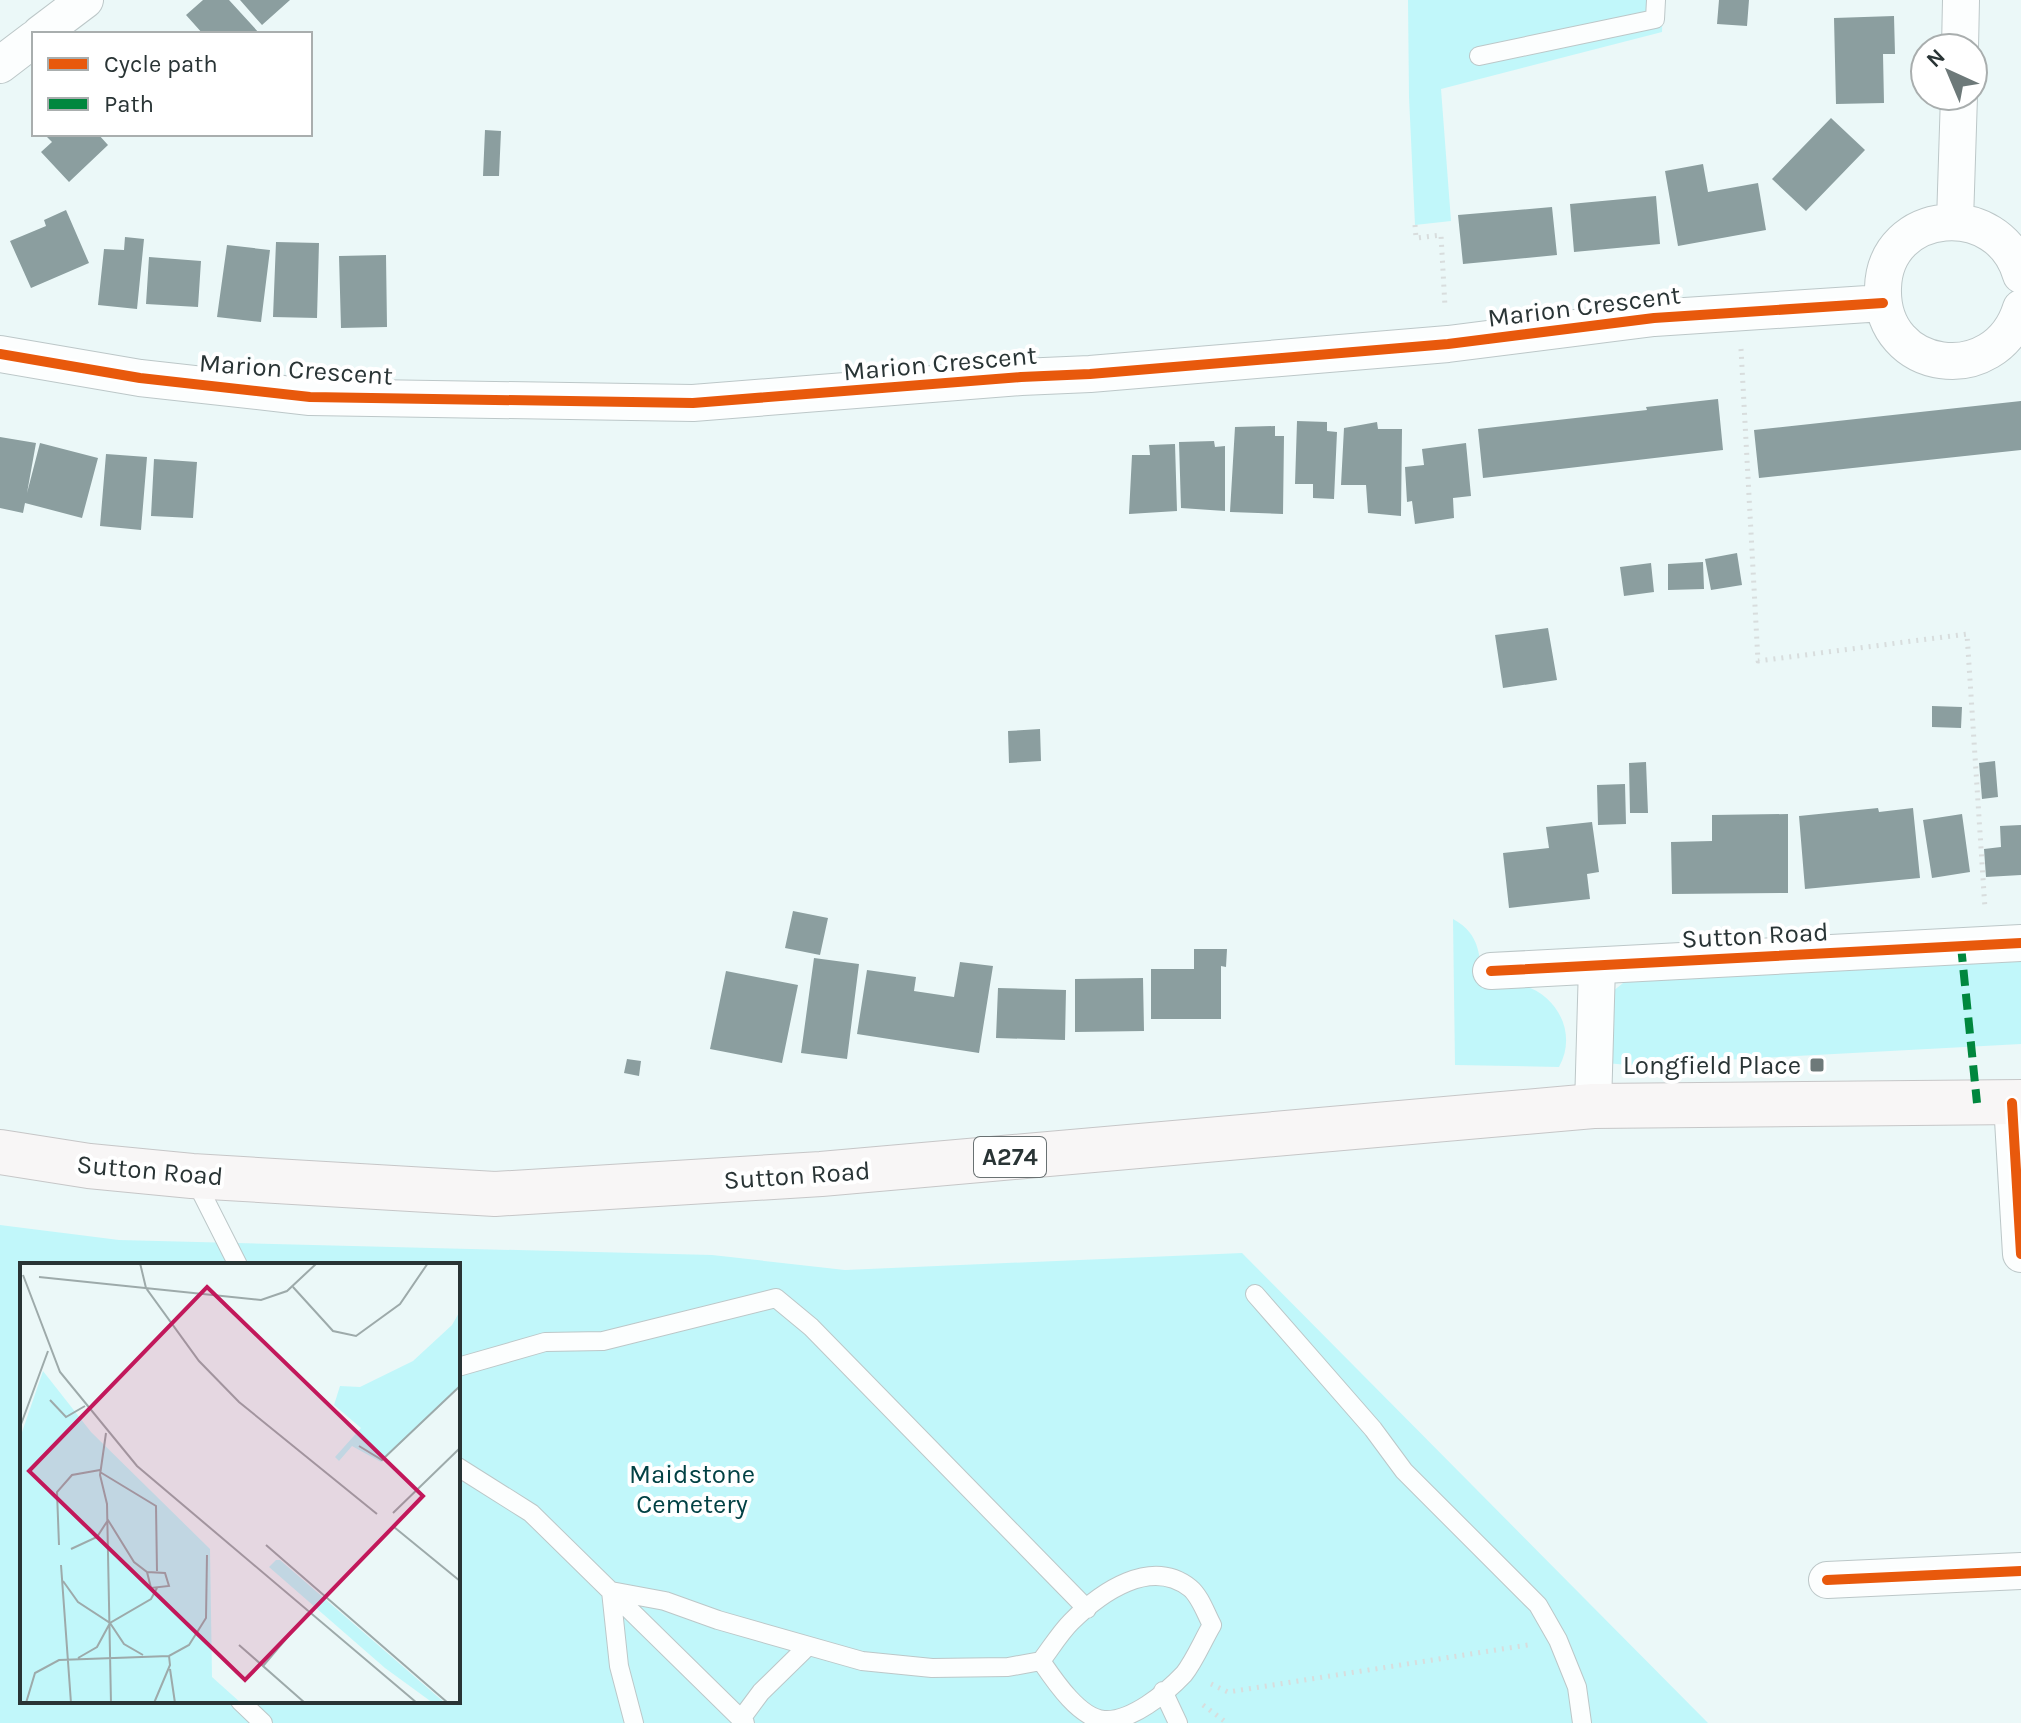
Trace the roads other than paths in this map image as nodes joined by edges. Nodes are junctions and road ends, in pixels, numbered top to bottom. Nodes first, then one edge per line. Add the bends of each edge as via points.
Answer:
1 (85, 0) edge
2 (1656, 0) edge
3 (1961, 0) edge
4 (43, 32) edge
5 (1960, 32) edge
6 (32, 41) edge
7 (1479, 56) dead end
8 (0, 65) edge
9 (1958, 112) edge
10 (1955, 221) junction
11 (2021, 275) edge
12 (1883, 303) junction
13 (2021, 308) edge
14 (0, 354) edge
15 (2004, 944) edge
16 (1597, 966) junction
17 (1491, 971) dead end
18 (2016, 1102) edge
19 (1593, 1106) junction
20 (0, 1152) edge
21 (192, 1176) junction
22 (2021, 1254) edge
23 (237, 1263) edge
24 (1255, 1294) dead end
25 (460, 1366) edge
26 (460, 1468) edge
27 (2021, 1571) edge
28 (1827, 1580) dead end
29 (611, 1591) junction
30 (1087, 1609) junction
31 (807, 1647) junction
32 (1041, 1661) junction
33 (1163, 1691) junction
34 (242, 1703) edge
35 (743, 1721) edge
36 (263, 1723) edge
37 (634, 1723) edge
38 (1178, 1723) edge
39 (1582, 1723) edge

1 - 4 street
2 - 7 lane via 1655,19
3 - 5 street
6 - 8 street
9 - 10 street
10 - 11 street via 1998,238
10 - 12 street via 1921,229 1900,245 1887,268
12 - 13 street via 1904,342 1922,355 1955,362 1996,347
12 - 14 street, Marion Crescent via 1654,318 1448,344 1106,373 693,403 310,397 140,378
15 - 16 street, Sutton Road
16 - 17 street, Sutton Road
16 - 19 street
18 - 19 main road, Sutton Road / A274
18 - 22 street
19 - 21 main road, Sutton Road / A274 via 821,1174 495,1194
20 - 21 main road, Sutton Road / A274
21 - 23 lane
24 - 39 lane via 1404,1471 1538,1605 1577,1687
25 - 30 lane via 545,1342 603,1341 776,1298 811,1327
26 - 29 lane via 531,1513
27 - 28 street
29 - 31 lane via 665,1601
29 - 35 lane
29 - 37 lane via 619,1666
30 - 32 lane
30 - 33 lane via 1135,1578 1167,1574 1192,1589 1212,1625 1185,1673
31 - 32 lane via 862,1661 932,1668
31 - 35 lane via 761,1692
32 - 33 lane via 1064,1693 1103,1720 1133,1715
33 - 38 lane
34 - 36 lane

